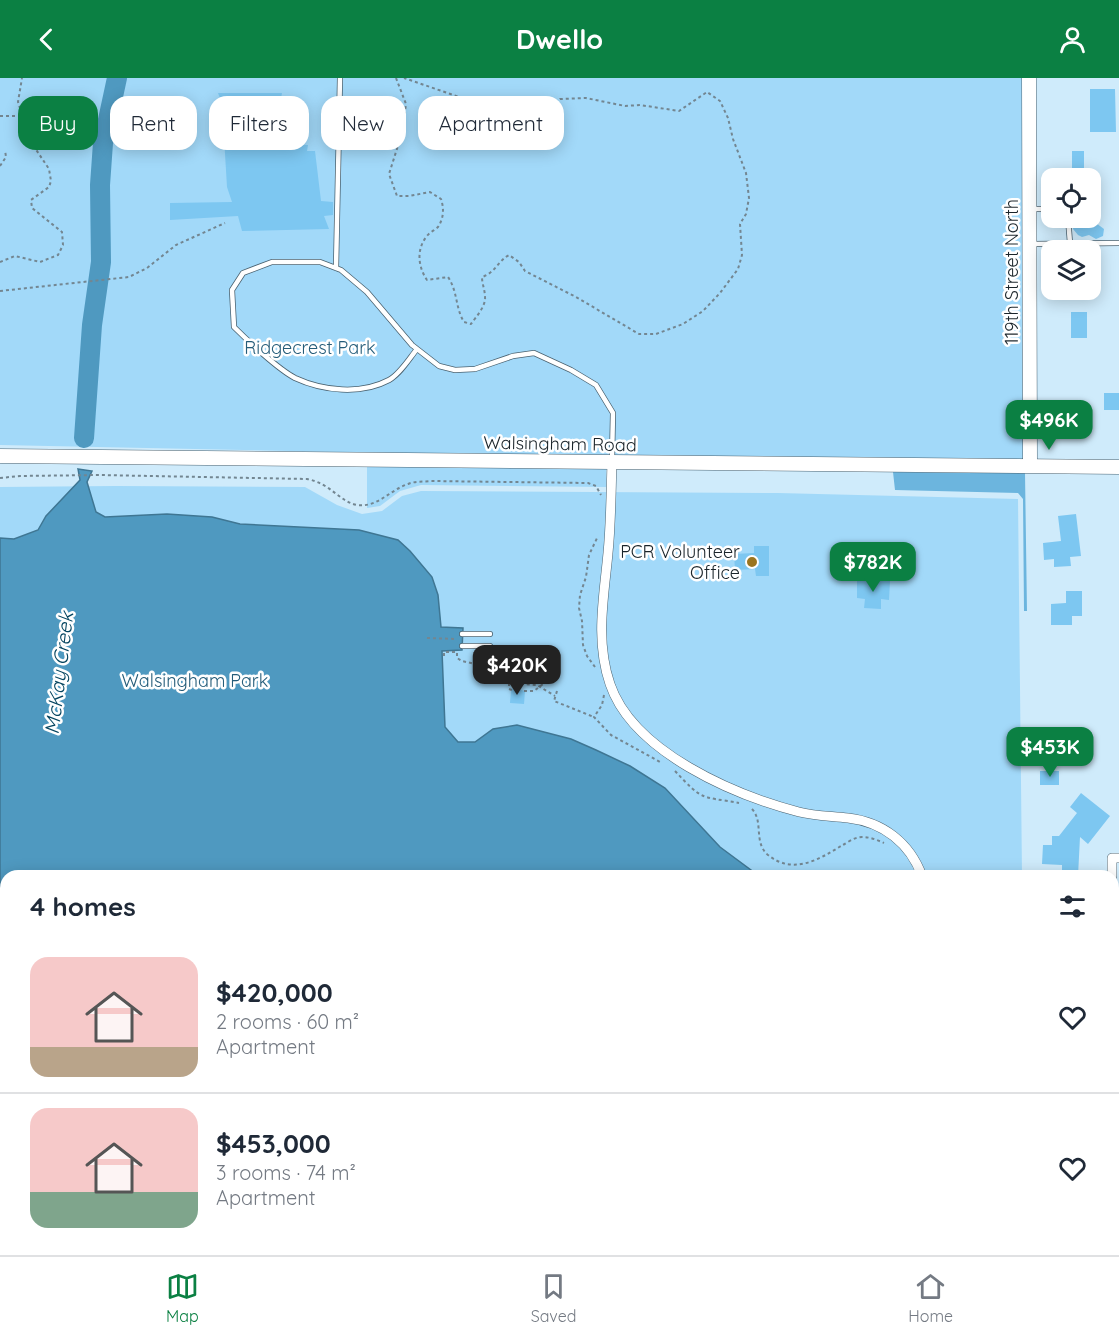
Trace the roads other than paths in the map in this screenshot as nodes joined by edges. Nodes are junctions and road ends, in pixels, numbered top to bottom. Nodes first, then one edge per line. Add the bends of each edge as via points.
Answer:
1 (340, 78) edge
2 (1029, 78) edge
3 (1030, 209) junction
4 (1041, 209) edge
5 (1101, 243) edge
6 (1119, 243) edge
7 (1030, 244) junction
8 (1041, 244) edge
9 (336, 268) junction
10 (417, 349) junction
11 (0, 456) edge
12 (612, 462) junction
13 (1030, 466) junction
14 (1119, 467) edge
15 (462, 634) dead end
16 (490, 634) dead end
17 (462, 646) dead end
18 (490, 646) dead end
19 (1119, 858) edge
20 (920, 870) edge
21 (1112, 870) edge

1 - 9 lane
2 - 3 street, 119th Street North
3 - 4 lane
3 - 7 street, 119th Street North
5 - 6 lane
7 - 8 lane
7 - 13 street, 119th Street North
9 - 10 lane via 367,292
9 - 10 lane via 320,262 272,262 243,273 232,290 234,327 293,377 353,391 391,379
10 - 12 lane via 439,366 455,370 475,369 534,353 571,370 596,385 613,413
11 - 12 street, Walsingham Road
12 - 13 street, Walsingham Road
12 - 20 street via 600,622 602,652 609,682 631,721 656,746 727,786 798,812 869,821 889,831 907,846
13 - 14 street, Walsingham Road
15 - 16 lane
17 - 18 lane
19 - 21 street via 1112,858

